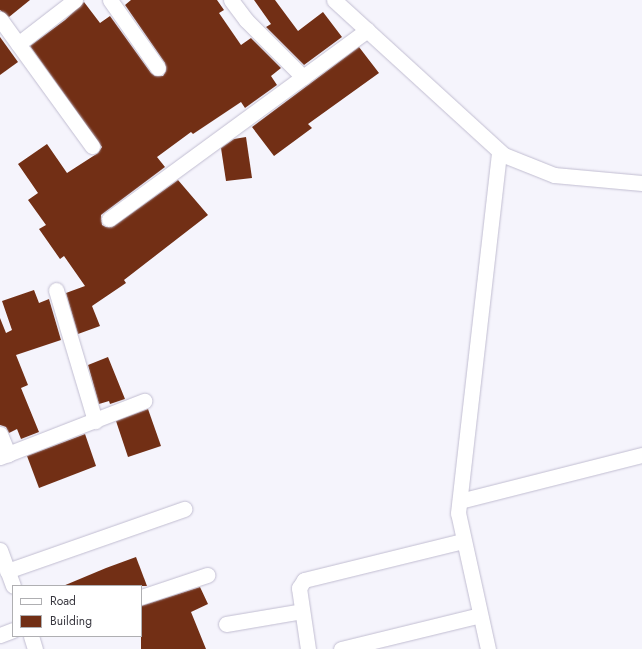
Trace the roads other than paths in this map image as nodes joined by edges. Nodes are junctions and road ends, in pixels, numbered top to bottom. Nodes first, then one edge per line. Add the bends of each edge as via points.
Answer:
1 (75, 0) edge
2 (110, 0) edge
3 (231, 0) edge
4 (334, 0) edge
5 (0, 19) edge
6 (367, 30) junction
7 (18, 44) junction
8 (158, 68) dead end
9 (303, 77) junction
10 (92, 146) dead end
11 (499, 151) junction
12 (642, 183) edge
13 (109, 219) dead end
14 (56, 290) dead end
15 (144, 401) dead end
16 (95, 420) junction
17 (0, 434) edge
18 (642, 455) edge
19 (4, 456) edge
20 (460, 501) junction
21 (184, 509) dead end
22 (463, 541) junction
23 (0, 550) edge
24 (7, 571) junction
25 (207, 575) dead end
26 (13, 585) edge
27 (142, 597) edge
28 (302, 611) junction
29 (480, 614) junction
30 (226, 624) dead end
31 (12, 630) edge
32 (0, 635) edge
33 (31, 637) edge
34 (35, 649) edge
35 (308, 649) edge
36 (342, 649) edge
37 (488, 649) edge

1 - 7 street
2 - 8 street
3 - 9 street via 246,20
4 - 6 street
5 - 7 street
6 - 9 street
6 - 11 street
7 - 10 street
9 - 13 street
11 - 12 street via 514,160 554,175
11 - 20 street
14 - 16 street
15 - 16 street
16 - 19 street
17 - 19 street
18 - 20 street
20 - 22 street via 458,521
21 - 24 street
22 - 28 street via 308,578 299,588
22 - 29 street
23 - 24 street
24 - 26 street
25 - 27 street
28 - 30 street
28 - 35 street
29 - 36 street
29 - 37 street
31 - 32 street
33 - 34 street

